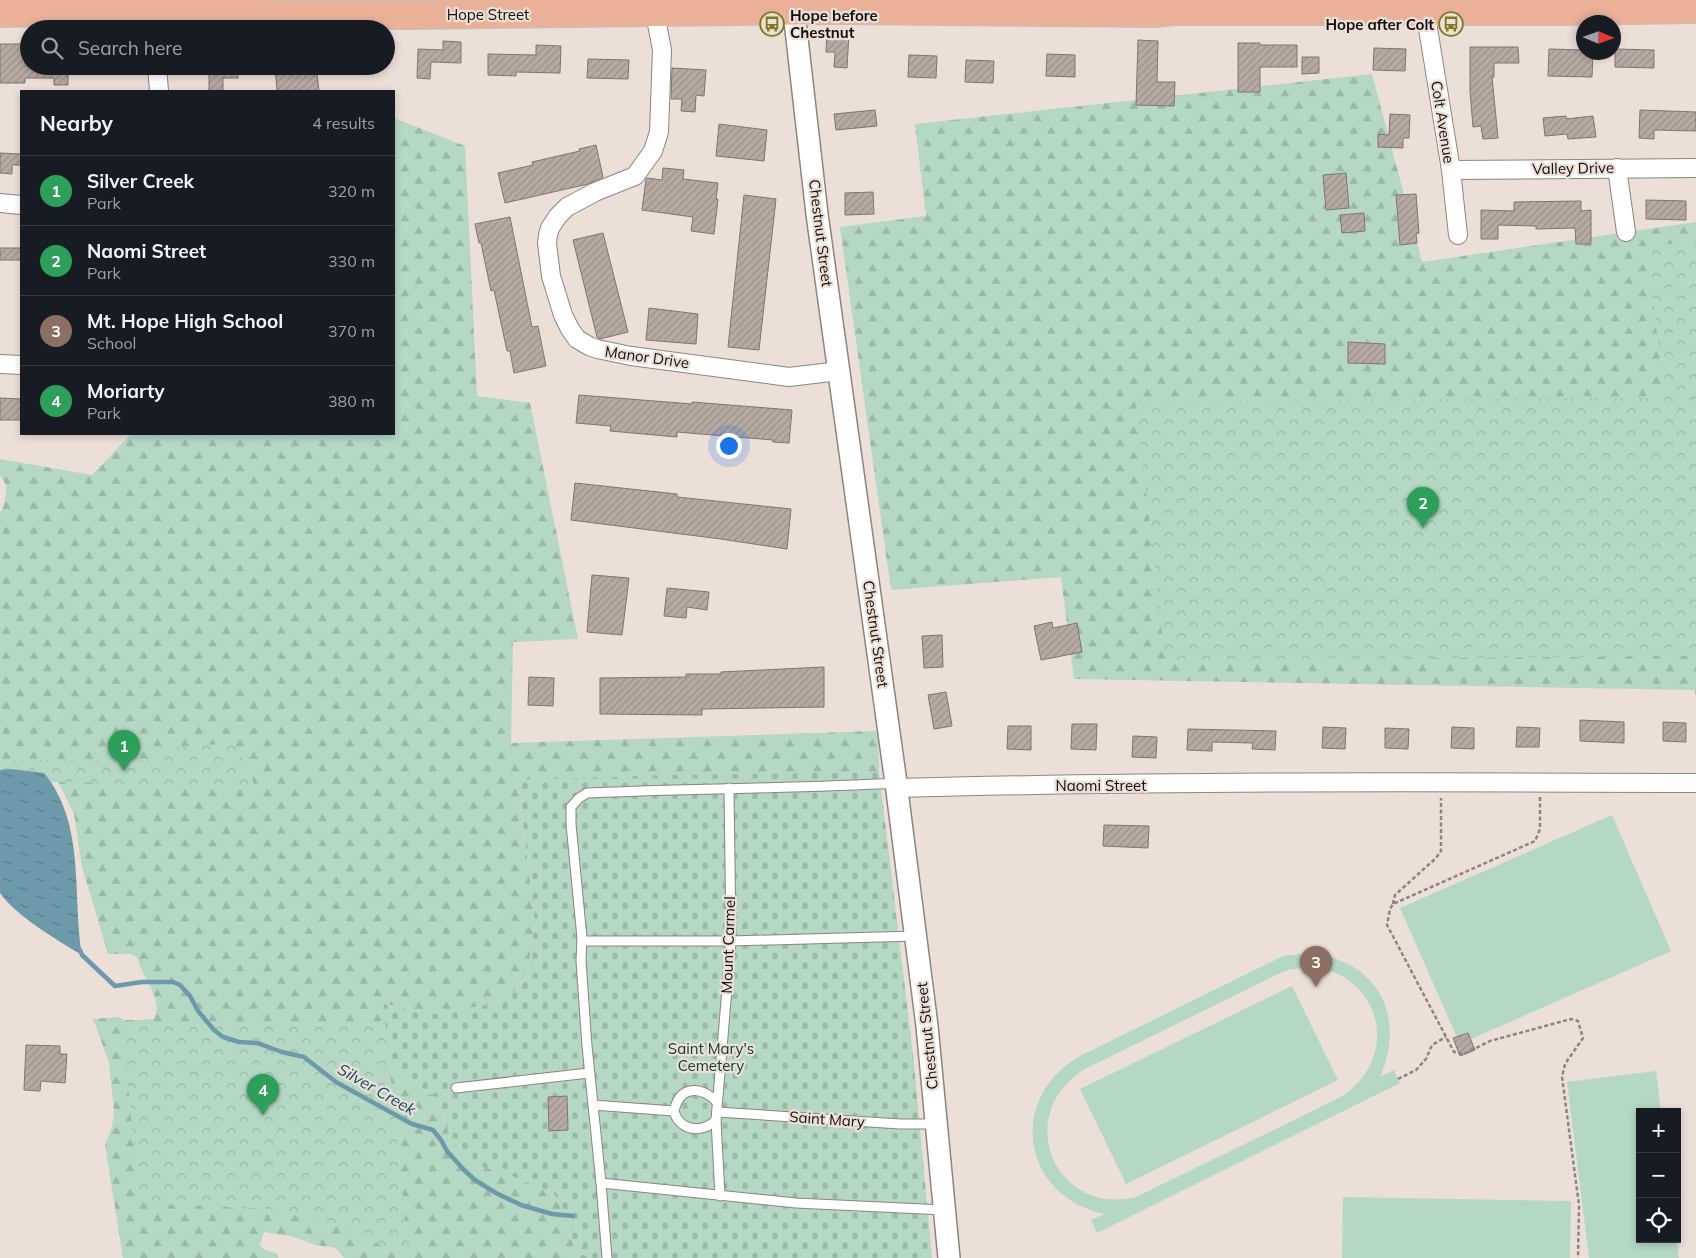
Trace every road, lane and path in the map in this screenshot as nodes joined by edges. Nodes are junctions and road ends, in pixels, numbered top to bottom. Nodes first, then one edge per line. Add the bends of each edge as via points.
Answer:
1 (1496, 5) edge
2 (112, 6) edge
3 (654, 6) edge
4 (862, 6) edge
5 (1000, 6) edge
6 (1272, 6) edge
7 (1316, 6) edge
8 (1681, 6) edge
9 (270, 7) edge
10 (344, 7) edge
11 (480, 7) edge
12 (1425, 10) junction
13 (0, 12) edge
14 (794, 12) junction
15 (149, 20) edge
16 (160, 20) edge
17 (157, 75) edge
18 (159, 90) edge
19 (1617, 168) junction
20 (1696, 168) edge
21 (1451, 170) junction
22 (0, 203) edge
23 (20, 205) edge
24 (1626, 232) dead end
25 (1458, 235) dead end
26 (0, 364) edge
27 (20, 365) edge
28 (839, 372) junction
29 (1440, 782) junction
30 (1540, 782) junction
31 (1696, 783) edge
32 (896, 785) junction
33 (729, 788) junction
34 (1393, 904) junction
35 (916, 936) junction
36 (582, 941) junction
37 (731, 941) junction
38 (1446, 1037) junction
39 (589, 1073) junction
40 (1398, 1079) dead end
41 (456, 1088) dead end
42 (593, 1105) junction
43 (674, 1111) junction
44 (716, 1111) junction
45 (936, 1124) junction
46 (601, 1183) junction
47 (720, 1196) junction
48 (944, 1210) junction
49 (607, 1258) edge
50 (949, 1258) edge
51 (1578, 1258) edge

1 - 8 main road, Hope Street
1 - 12 main road, Hope Street
2 - 13 main road, Hope Street
2 - 15 main road, Hope Street
3 - 11 main road, Hope Street
3 - 14 main road, Hope Street via 695,11
3 - 28 street, Manor Drive via 662,50 659,132 653,151 635,176 567,207 548,235 551,276 570,329 589,346 631,356 789,377
4 - 5 main road, Hope Street
4 - 14 main road, Hope Street
5 - 6 main road, Hope Street
6 - 7 main road, Hope Street
7 - 12 main road, Hope Street
9 - 10 main road, Hope Street
9 - 16 main road, Hope Street
10 - 11 main road, Hope Street
12 - 21 street, Colt Avenue
14 - 28 street, Chestnut Street
17 - 18 street
19 - 20 street, Valley Drive
19 - 21 street, Valley Drive
19 - 24 street
21 - 25 street, Colt Avenue
22 - 23 street
26 - 27 street
28 - 32 street, Chestnut Street
29 - 30 street, Naomi Street
29 - 32 street, Naomi Street
29 - 34 path via 1441,851 1396,895
30 - 31 street, Naomi Street
30 - 34 path via 1540,829 1534,841
32 - 33 lane
32 - 35 street, Chestnut Street
33 - 36 lane via 587,793 579,798 571,807 571,824
33 - 37 lane, Mount Carmel
34 - 38 path via 1387,925
35 - 37 lane
35 - 45 street, Chestnut Street
36 - 37 lane
36 - 39 lane
37 - 44 lane, Mount Carmel
38 - 40 path via 1432,1045 1416,1070
38 - 51 path via 1454,1052 1464,1054 1499,1038 1571,1019 1578,1021 1583,1038 1565,1064 1562,1076 1579,1205
39 - 41 lane
39 - 42 lane
42 - 43 lane
42 - 46 lane
43 - 44 lane via 680,1123 695,1129 711,1125
43 - 44 lane via 679,1098 693,1090 710,1095
44 - 45 lane, Saint Mary
44 - 47 lane, Mount Carmel
45 - 48 street, Chestnut Street
46 - 47 lane
46 - 49 lane
47 - 48 lane
48 - 50 street, Chestnut Street

